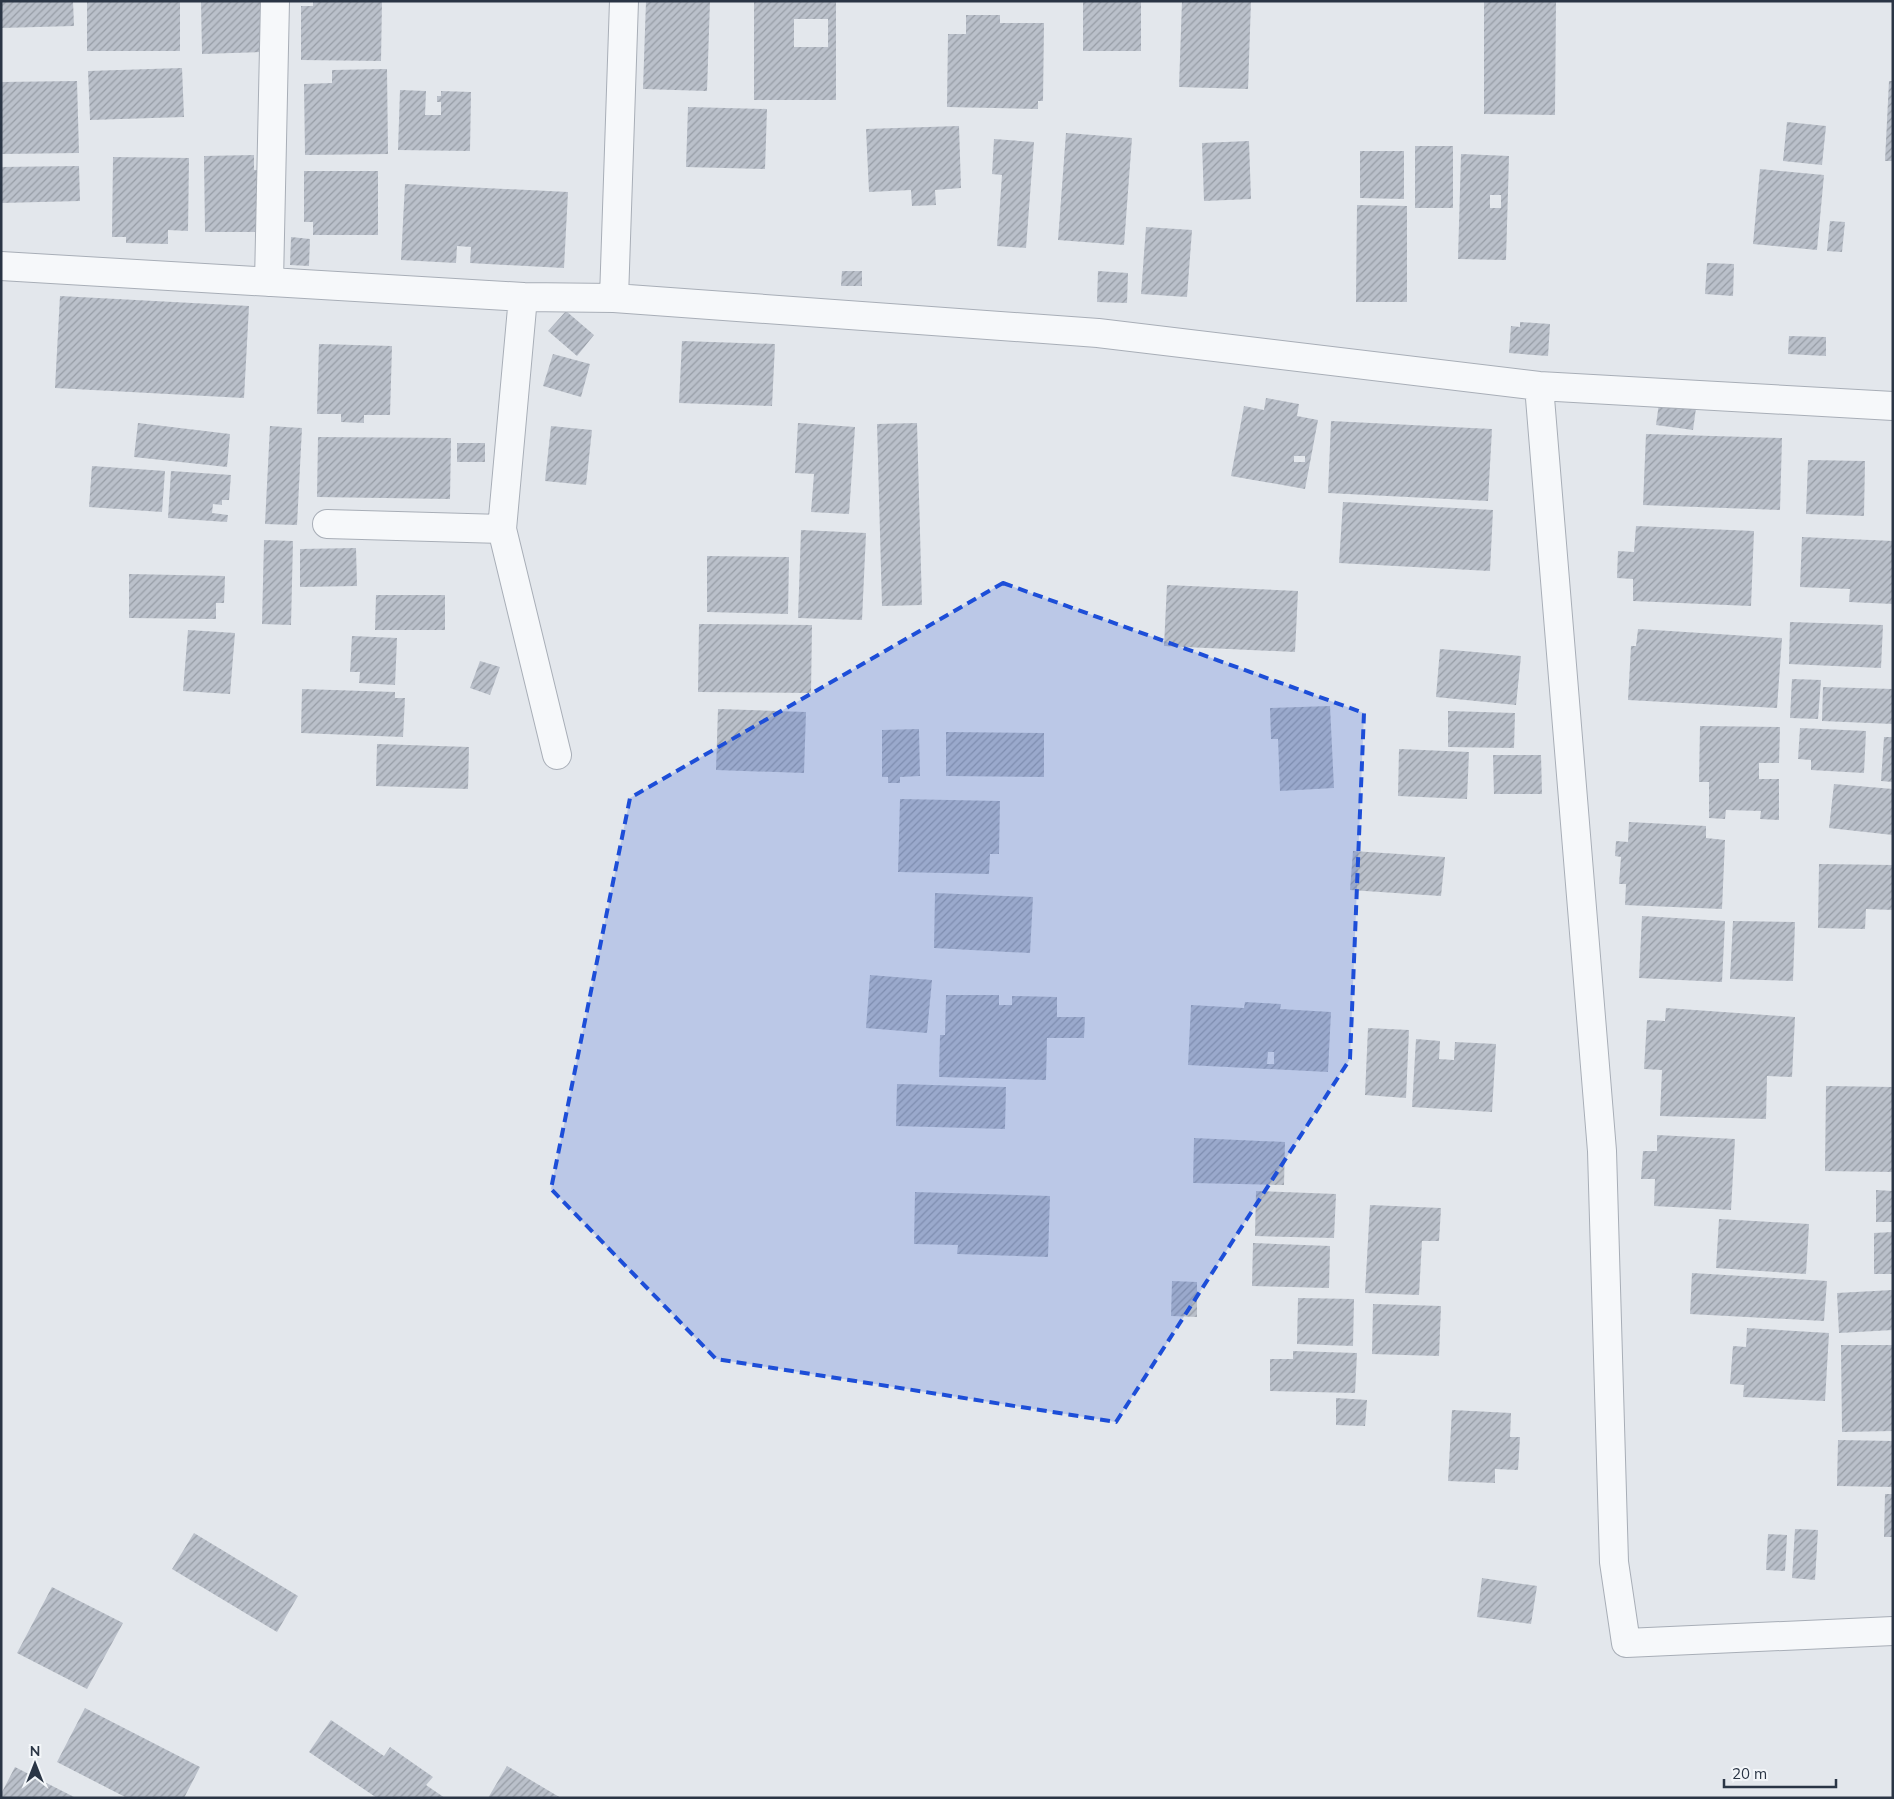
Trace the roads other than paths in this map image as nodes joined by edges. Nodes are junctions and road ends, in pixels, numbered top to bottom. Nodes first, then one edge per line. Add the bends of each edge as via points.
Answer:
1 (274, 1) edge
2 (624, 1) edge
3 (1, 266) edge
4 (269, 282) junction
5 (524, 297) junction
6 (614, 298) junction
7 (1539, 386) junction
8 (1893, 406) edge
9 (327, 524) dead end
10 (502, 530) junction
11 (558, 755) dead end
12 (1893, 1631) edge

1 - 4 street
2 - 6 street
3 - 4 street
4 - 5 street
5 - 6 street
5 - 10 street
6 - 7 street via 1098,333
7 - 8 street
7 - 12 street via 1602,1151 1614,1562 1626,1643
9 - 10 street
10 - 11 street

